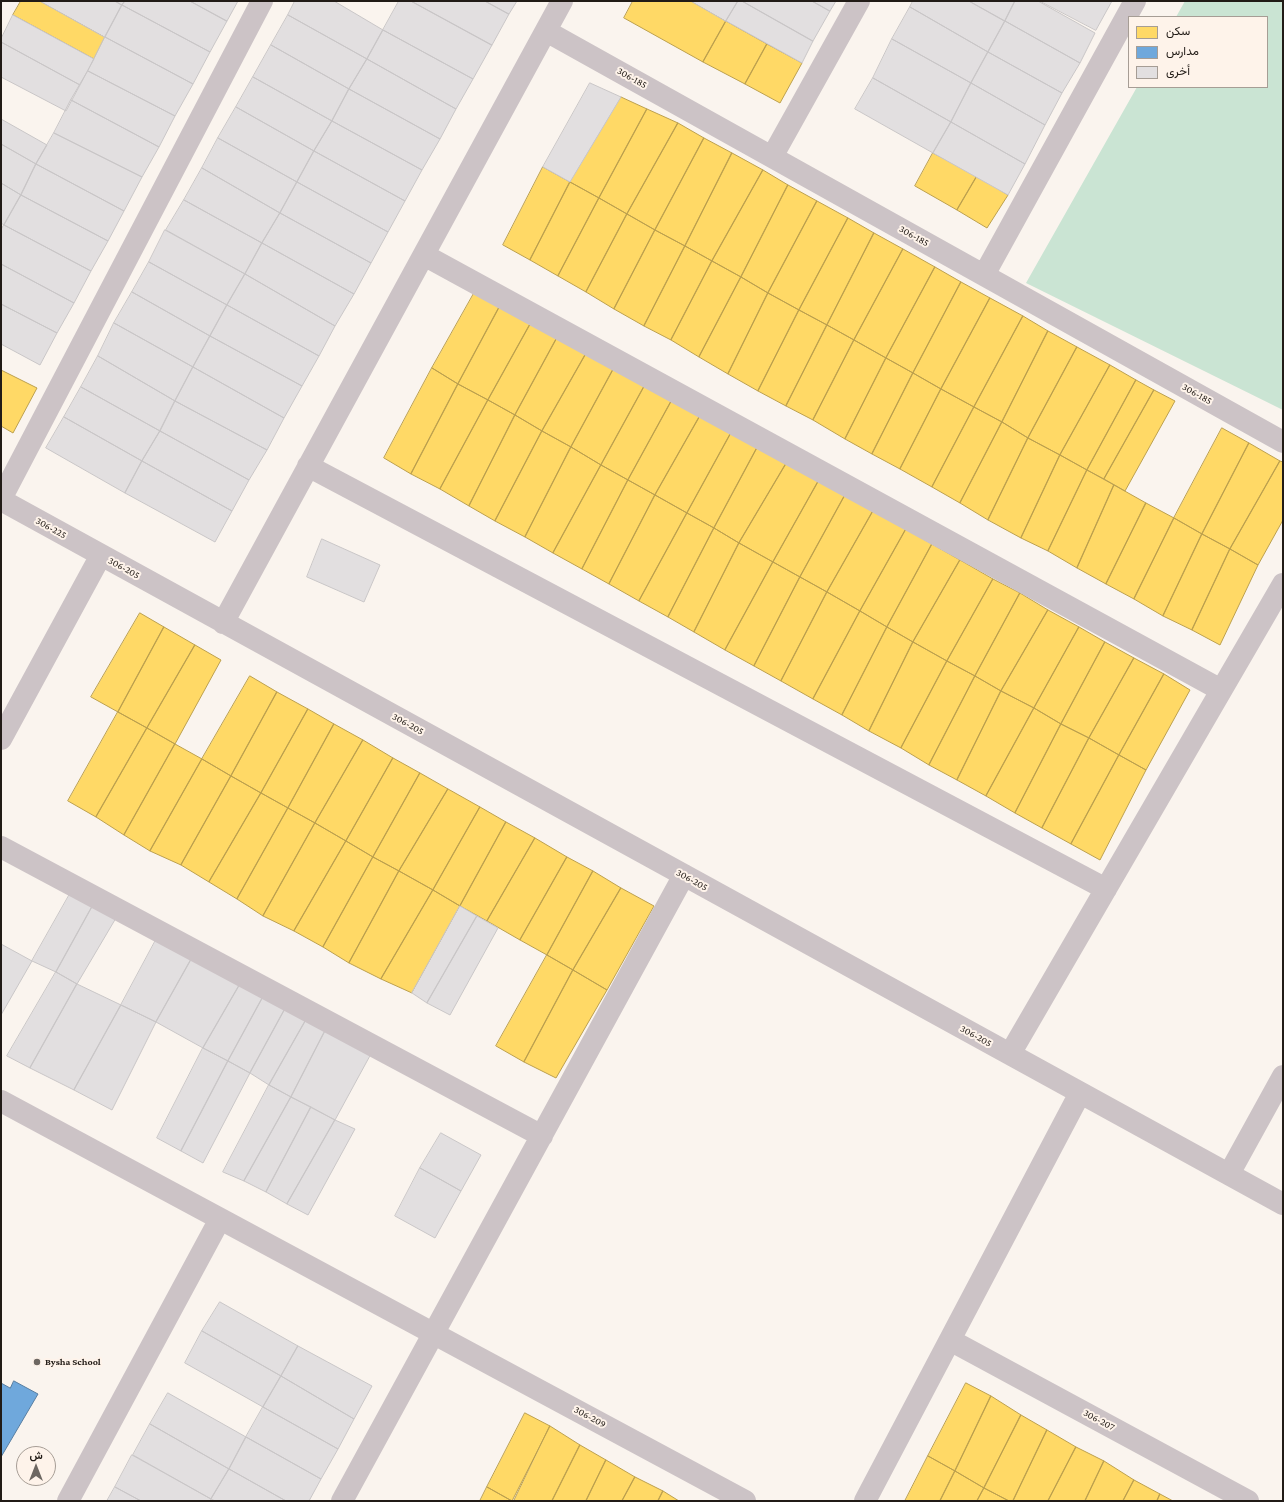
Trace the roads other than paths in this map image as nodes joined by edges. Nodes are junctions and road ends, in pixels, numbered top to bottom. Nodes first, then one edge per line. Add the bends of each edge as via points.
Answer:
1 (262, 1) edge
2 (562, 1) edge
3 (859, 1) edge
4 (1135, 1) edge
5 (546, 31) junction
6 (772, 157) junction
7 (424, 255) junction
8 (984, 275) junction
9 (1283, 442) edge
10 (308, 466) junction
11 (1, 500) edge
12 (101, 555) junction
13 (1283, 584) edge
14 (223, 623) junction
15 (1221, 690) junction
16 (1, 739) edge
17 (1, 847) edge
18 (684, 875) junction
19 (1106, 889) junction
20 (1010, 1054) junction
21 (1283, 1076) edge
22 (1080, 1093) junction
23 (1, 1101) edge
24 (542, 1136) junction
25 (1229, 1174) junction
26 (1283, 1204) edge
27 (220, 1219) junction
28 (434, 1333) junction
29 (950, 1340) junction
30 (68, 1501) edge
31 (342, 1501) edge
32 (745, 1501) edge
33 (865, 1501) edge
34 (1248, 1501) edge

1 - 11 street
2 - 5 street
3 - 6 street
4 - 8 street
5 - 6 street, 306-185
5 - 7 street
6 - 8 street, 306-185
7 - 10 street
7 - 15 street
8 - 9 street, 306-185
10 - 14 street
10 - 19 street
11 - 12 street, 306-225
12 - 14 street, 306-205
12 - 16 street
13 - 15 street
14 - 18 street, 306-205
15 - 19 street
17 - 24 street
18 - 20 street, 306-205
18 - 24 street
19 - 20 street
20 - 22 street, 306-205
21 - 25 street
22 - 25 street, 306-205
22 - 29 street
23 - 27 street, 306-209
24 - 28 street
25 - 26 street, 306-205
27 - 28 street, 306-209
27 - 30 street
28 - 31 street
28 - 32 street, 306-209
29 - 33 street
29 - 34 street, 306-207

